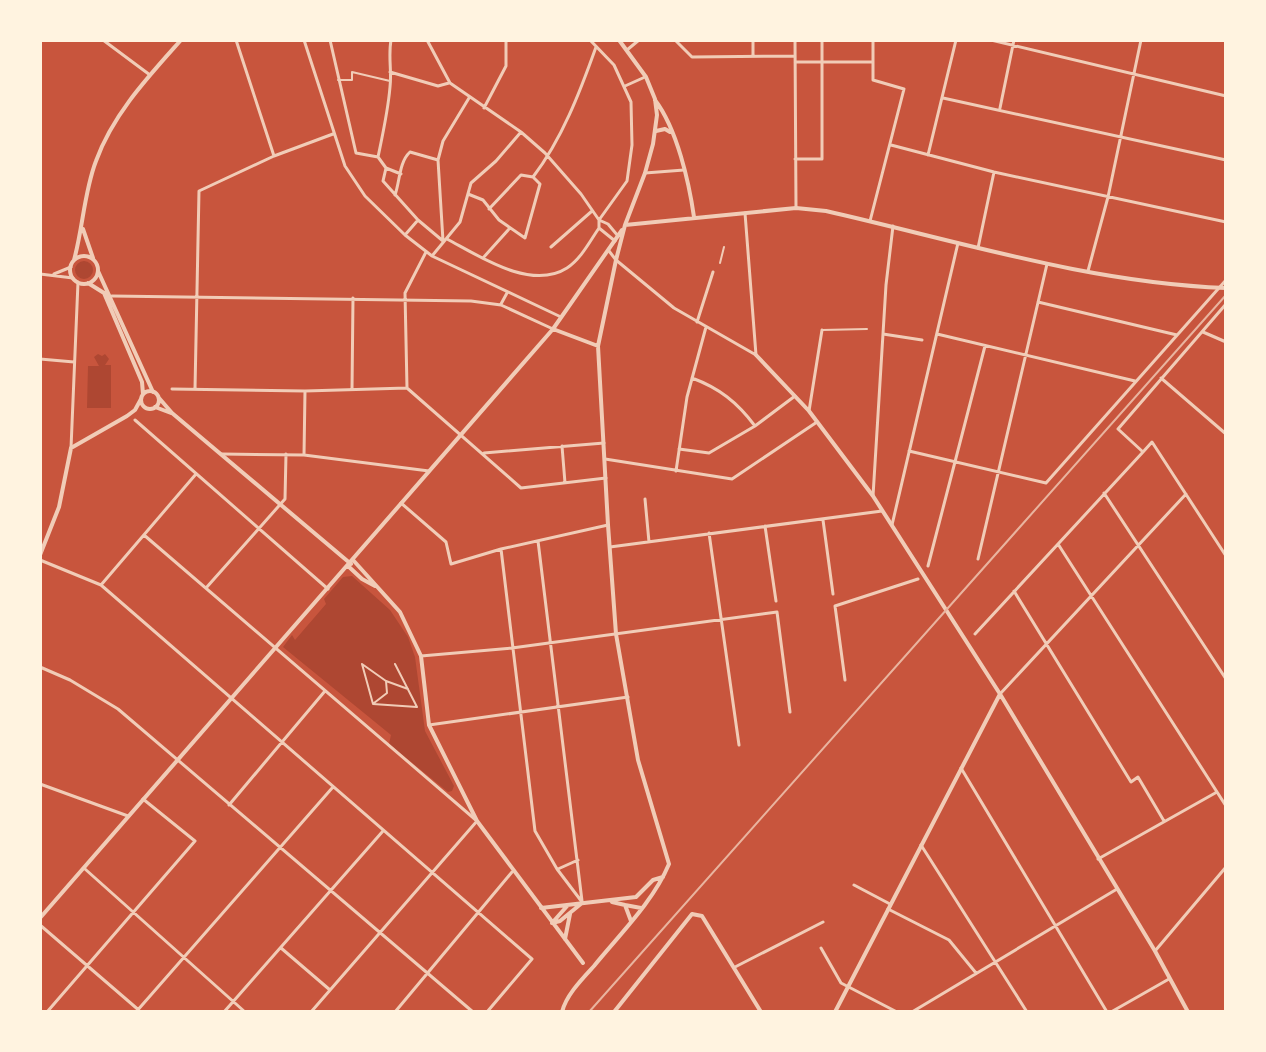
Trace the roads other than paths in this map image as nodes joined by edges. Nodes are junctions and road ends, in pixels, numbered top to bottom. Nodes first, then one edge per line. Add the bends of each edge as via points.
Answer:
1 (103, 40) edge
2 (112, 40) edge
3 (181, 40) edge
4 (236, 40) edge
5 (304, 40) edge
6 (330, 40) edge
7 (392, 40) edge
8 (427, 40) edge
9 (506, 40) edge
10 (590, 40) edge
11 (620, 40) edge
12 (639, 40) edge
13 (675, 40) edge
14 (753, 40) edge
15 (795, 40) edge
16 (822, 40) edge
17 (873, 40) edge
18 (956, 40) edge
19 (991, 40) edge
20 (1141, 40) edge
21 (1014, 43) edge
22 (109, 45) junction
23 (596, 47) junction
24 (627, 50) junction
25 (753, 56) junction
26 (795, 56) junction
27 (795, 62) junction
28 (822, 62) junction
29 (873, 62) junction
30 (390, 72) junction
31 (150, 75) junction
32 (1135, 75) junction
33 (646, 77) junction
34 (338, 80) junction
35 (391, 81) junction
36 (450, 83) junction
37 (625, 86) junction
38 (1226, 96) edge
39 (469, 98) junction
40 (943, 98) junction
41 (655, 99) junction
42 (484, 108) junction
43 (1000, 108) junction
44 (656, 131) junction
45 (521, 132) junction
46 (671, 132) junction
47 (333, 134) junction
48 (1121, 137) junction
49 (891, 145) junction
50 (928, 155) junction
51 (274, 156) junction
52 (378, 157) junction
53 (548, 157) junction
54 (438, 159) junction
55 (795, 159) junction
56 (1226, 160) edge
57 (386, 168) junction
58 (684, 170) junction
59 (994, 172) junction
60 (645, 173) junction
61 (401, 175) junction
62 (533, 177) junction
63 (468, 194) junction
64 (395, 196) junction
65 (1108, 197) junction
66 (796, 208) junction
67 (489, 209) junction
68 (592, 211) junction
69 (745, 212) junction
70 (694, 217) junction
71 (418, 220) junction
72 (599, 220) junction
73 (870, 221) junction
74 (1226, 222) edge
75 (625, 225) junction
76 (893, 226) junction
77 (82, 228) junction
78 (509, 228) junction
79 (599, 228) junction
80 (405, 235) junction
81 (618, 236) junction
82 (445, 240) junction
83 (618, 242) junction
84 (958, 243) junction
85 (551, 247) dead end
86 (724, 247) dead end
87 (978, 248) junction
88 (609, 251) junction
89 (426, 252) junction
90 (432, 256) junction
91 (483, 258) junction
92 (604, 259) junction
93 (74, 260) junction
94 (93, 260) junction
95 (616, 260) junction
96 (720, 263) dead end
97 (1047, 264) junction
98 (615, 266) junction
99 (70, 267) junction
100 (98, 271) junction
101 (1088, 271) junction
102 (713, 272) dead end
103 (40, 274) edge
104 (52, 275) junction
105 (73, 278) junction
106 (1226, 280) edge
107 (78, 282) junction
108 (88, 283) junction
109 (1223, 288) edge
110 (507, 292) junction
111 (112, 296) junction
112 (352, 298) junction
113 (406, 298) junction
114 (196, 299) junction
115 (1038, 302) junction
116 (1226, 304) edge
117 (501, 305) junction
118 (561, 317) junction
119 (697, 322) junction
120 (706, 327) junction
121 (553, 329) junction
122 (867, 329) dead end
123 (822, 330) joint
124 (1203, 332) junction
125 (884, 334) junction
126 (937, 334) junction
127 (1177, 335) junction
128 (922, 340) dead end
129 (1226, 342) edge
130 (598, 346) junction
131 (985, 346) junction
132 (756, 355) junction
133 (1025, 357) junction
134 (40, 359) edge
135 (74, 362) junction
136 (692, 378) junction
137 (1161, 378) junction
138 (1135, 381) junction
139 (172, 388) dead end
140 (407, 388) junction
141 (195, 389) junction
142 (352, 389) junction
143 (304, 391) junction
144 (153, 392) junction
145 (142, 396) junction
146 (796, 396) junction
147 (159, 398) junction
148 (155, 407) junction
149 (147, 408) junction
150 (135, 410) junction
151 (809, 411) junction
152 (172, 413) junction
153 (127, 416) junction
154 (135, 420) joint
155 (817, 422) junction
156 (755, 426) junction
157 (1226, 434) edge
158 (461, 435) junction
159 (604, 443) junction
160 (562, 446) junction
161 (71, 448) junction
162 (680, 449) junction
163 (909, 451) junction
164 (1143, 452) junction
165 (484, 453) junction
166 (219, 454) junction
167 (286, 454) junction
168 (304, 456) junction
169 (605, 459) junction
170 (954, 462) junction
171 (429, 471) junction
172 (676, 471) junction
173 (1000, 473) junction
174 (196, 474) junction
175 (606, 478) junction
176 (565, 483) junction
177 (1104, 494) junction
178 (1185, 494) junction
179 (873, 496) junction
180 (645, 499) dead end
181 (401, 503) junction
182 (279, 505) junction
183 (882, 511) junction
184 (823, 520) junction
185 (608, 525) junction
186 (765, 526) junction
187 (892, 527) junction
188 (259, 528) junction
189 (709, 533) junction
190 (144, 535) junction
191 (538, 541) junction
192 (649, 542) junction
193 (1058, 543) junction
194 (1138, 544) junction
195 (610, 547) junction
196 (501, 549) junction
197 (40, 555) edge
198 (1226, 556) edge
199 (978, 559) dead end
200 (40, 560) edge
201 (351, 563) junction
202 (928, 566) dead end
203 (918, 579) dead end
204 (101, 585) junction
205 (206, 588) junction
206 (378, 588) junction
207 (328, 589) junction
208 (1014, 591) junction
209 (833, 594) dead end
210 (1092, 594) junction
211 (776, 601) dead end
212 (721, 619) junction
213 (616, 634) junction
214 (975, 634) dead end
215 (550, 642) junction
216 (1047, 643) junction
217 (512, 648) junction
218 (276, 649) junction
219 (421, 656) junction
220 (395, 664) dead end
221 (40, 667) edge
222 (845, 680) dead end
223 (1226, 680) edge
224 (386, 681) junction
225 (408, 689) junction
226 (325, 691) junction
227 (1000, 694) junction
228 (233, 698) junction
229 (628, 698) junction
230 (373, 704) junction
231 (557, 706) junction
232 (520, 711) junction
233 (790, 712) dead end
234 (429, 725) junction
235 (282, 741) junction
236 (739, 745) dead end
237 (177, 761) junction
238 (961, 768) junction
239 (40, 784) edge
240 (333, 787) junction
241 (1217, 792) junction
242 (143, 799) junction
243 (229, 805) junction
244 (1226, 806) edge
245 (128, 816) junction
246 (1164, 820) junction
247 (477, 821) junction
248 (383, 831) junction
249 (921, 845) junction
250 (279, 848) junction
251 (1098, 859) junction
252 (578, 861) junction
253 (1226, 867) edge
254 (85, 869) junction
255 (557, 869) junction
256 (512, 872) junction
257 (434, 873) junction
258 (663, 877) junction
259 (854, 885) dead end
260 (1117, 889) junction
261 (331, 891) junction
262 (636, 897) junction
263 (582, 902) junction
264 (611, 902) junction
265 (569, 904) junction
266 (625, 905) junction
267 (889, 906) junction
268 (541, 908) junction
269 (642, 908) junction
270 (133, 912) junction
271 (479, 913) junction
272 (570, 913) junction
273 (40, 918) edge
274 (631, 921) junction
275 (823, 922) dead end
276 (552, 923) junction
277 (40, 925) edge
278 (1056, 925) junction
279 (380, 934) junction
280 (565, 940) junction
281 (281, 948) junction
282 (820, 948) dead end
283 (1155, 951) junction
284 (184, 957) junction
285 (996, 960) junction
286 (583, 963) dead end
287 (88, 965) junction
288 (735, 968) junction
289 (426, 973) junction
290 (976, 973) junction
291 (1169, 978) junction
292 (848, 987) junction
293 (330, 990) junction
294 (233, 1001) junction
295 (47, 1011) edge
296 (138, 1011) edge
297 (224, 1011) edge
298 (245, 1011) edge
299 (311, 1011) edge
300 (395, 1011) edge
301 (473, 1011) edge
302 (487, 1011) edge
303 (562, 1011) edge
304 (614, 1011) edge
305 (761, 1011) edge
306 (835, 1011) edge
307 (897, 1011) edge
308 (912, 1011) edge
309 (1027, 1011) edge
310 (1107, 1011) edge
311 (1111, 1011) edge
312 (1188, 1011) edge

1 - 22 street
2 - 22 street
3 - 31 street
4 - 51 street
5 - 47 street
6 - 34 street
7 - 30 street via 388,55
8 - 36 street
9 - 42 street via 506,66
10 - 23 street
11 - 24 street
12 - 24 street
13 - 25 street via 692,57
14 - 25 street
15 - 26 street
16 - 28 street
17 - 29 street
18 - 40 street
19 - 21 street
20 - 32 street
21 - 32 street
21 - 43 street
22 - 31 street
23 - 37 street via 614,65
23 - 53 street via 577,99
24 - 33 street
25 - 26 street
26 - 27 street
27 - 28 street
27 - 55 street
28 - 29 street
28 - 55 street via 822,159
29 - 49 street via 873,80 904,89
30 - 35 street
30 - 36 street via 438,86
31 - 77 street via 121,114 95,162
32 - 38 street
32 - 48 street
33 - 37 street
33 - 41 street
34 - 35 street via 352,80 352,72
34 - 52 street via 356,153
35 - 52 street
36 - 39 street
37 - 72 street via 631,102 630,169 627,181
39 - 42 street
39 - 54 street via 443,141
40 - 43 street
40 - 50 street
41 - 44 street
41 - 46 street
42 - 45 street
43 - 48 street
44 - 46 street
44 - 60 street
45 - 53 street
45 - 63 street via 469,188
46 - 58 street
47 - 51 street
47 - 80 street via 353,182
48 - 56 street
48 - 65 street
49 - 50 street
49 - 73 street
50 - 59 street
51 - 114 street via 200,191
52 - 57 street
53 - 62 street
53 - 68 street
54 - 61 street via 410,152
54 - 82 street
55 - 66 street
57 - 61 street
57 - 64 street via 382,181
58 - 60 street
58 - 70 street
59 - 65 street
59 - 87 street
60 - 75 street
61 - 64 street
62 - 67 street via 521,176
62 - 78 street via 540,184 525,238
63 - 67 street via 483,200
63 - 82 street via 460,222
64 - 71 street
65 - 74 street
65 - 101 street
66 - 69 street
66 - 73 street
67 - 78 street
68 - 72 street
68 - 85 street
69 - 70 street
69 - 132 street
70 - 75 street
71 - 80 street
71 - 82 street
72 - 79 street
72 - 81 street
73 - 76 street
75 - 81 street
75 - 83 street
76 - 84 street
76 - 125 street
77 - 93 street
77 - 94 street
78 - 91 street
79 - 83 street
79 - 91 street via 574,262 555,274 539,276 512,271
80 - 89 street
81 - 83 street
82 - 90 street
82 - 91 street
83 - 88 street
83 - 95 street
84 - 87 street
84 - 126 street
86 - 96 street
87 - 97 street
88 - 92 street
88 - 95 street
89 - 90 street
89 - 113 street
90 - 110 street
92 - 98 street
92 - 118 street
93 - 94 street via 83,256
93 - 99 street
94 - 100 street
95 - 98 street
95 - 119 street
97 - 101 street
97 - 115 street
98 - 130 street
99 - 104 street
99 - 105 street
100 - 108 street
100 - 111 street
101 - 109 street via 1172,286
102 - 119 street
103 - 104 street
104 - 105 street
105 - 107 street
106 - 109 street
107 - 108 street
107 - 135 street
108 - 145 street via 107,299 142,382
109 - 127 street
110 - 117 street
110 - 118 street
111 - 114 street
111 - 144 street
112 - 113 street
112 - 114 street
112 - 142 street
113 - 117 street
113 - 140 street
114 - 141 street
115 - 127 street
115 - 133 street
116 - 124 street
117 - 121 street
118 - 121 street
119 - 120 street
120 - 132 street
120 - 136 street
121 - 130 street
121 - 158 street
122 - 123 street
123 - 151 street
124 - 129 street
124 - 137 street
125 - 128 street
125 - 179 street
126 - 131 street
126 - 163 street
127 - 138 street
130 - 159 street
131 - 133 street
131 - 170 street
132 - 146 street
133 - 138 street
133 - 173 street
134 - 135 street
135 - 161 street
136 - 156 street via 712,386 740,406
136 - 162 street
137 - 157 street
137 - 164 street via 1118,429
138 - 173 street via 1046,483
139 - 141 street
140 - 142 street
140 - 158 street
141 - 143 street
142 - 143 street
143 - 168 street
144 - 145 street
144 - 147 street
145 - 149 street
145 - 150 street
146 - 151 street
146 - 156 street
147 - 148 street
147 - 152 street
148 - 149 street
148 - 152 street
149 - 150 street
150 - 153 street
151 - 155 street
152 - 166 street
153 - 154 street
153 - 161 street
154 - 174 street
155 - 172 street via 732,479
155 - 179 street
156 - 162 street via 709,453
158 - 165 street
158 - 171 street
159 - 160 street
159 - 169 street
160 - 165 street
160 - 176 street
161 - 197 street via 59,507
162 - 172 street
163 - 170 street
163 - 187 street
164 - 177 street
164 - 178 street via 1152,442
165 - 176 street via 521,488
166 - 167 street
166 - 182 street
167 - 168 street
167 - 182 street via 285,499
168 - 171 street
169 - 172 street
169 - 175 street
170 - 173 street
170 - 202 street
171 - 181 street
173 - 199 street
174 - 188 street
174 - 190 street
175 - 176 street
175 - 185 street
177 - 193 street
177 - 194 street
178 - 194 street
178 - 198 street
179 - 183 street
180 - 192 street
181 - 196 street via 446,542 451,564
181 - 201 street
182 - 188 street
182 - 201 street
183 - 184 street
183 - 187 street
184 - 186 street
184 - 209 street
185 - 191 street
185 - 195 street
186 - 189 street
186 - 211 street
187 - 227 street
188 - 205 street
188 - 207 street
189 - 192 street
189 - 212 street
190 - 204 street
190 - 205 street
191 - 196 street
191 - 215 street
192 - 195 street
193 - 208 street
193 - 210 street
194 - 210 street
194 - 223 street
195 - 213 street
196 - 217 street
200 - 204 street
201 - 206 street
201 - 206 street via 362,579
201 - 207 street
203 - 222 street via 835,606
204 - 228 street
205 - 218 street
206 - 219 street via 400,612
207 - 218 street
208 - 214 street
208 - 216 street
210 - 216 street
210 - 241 street
212 - 213 street
212 - 233 street via 777,612
212 - 236 street
213 - 215 street
213 - 229 street
215 - 217 street
215 - 231 street
216 - 227 street
216 - 246 street via 1131,782 1138,777
217 - 219 street
217 - 232 street
218 - 226 street
218 - 228 street
219 - 234 street
220 - 225 street
221 - 237 street via 109,703
224 - 225 street
224 - 230 street via 387,693
224 - 230 street via 362,664
225 - 230 street via 417,706
226 - 235 street
226 - 247 street
227 - 238 street
227 - 251 street
228 - 235 street
228 - 237 street
229 - 231 street
229 - 258 street via 638,760 669,864
231 - 232 street
231 - 252 street
232 - 234 street
232 - 255 street via 535,831
234 - 247 street
235 - 240 street
235 - 243 street
237 - 242 street
237 - 243 street
238 - 249 street
238 - 278 street
239 - 245 street
240 - 248 street
240 - 250 street
241 - 244 street
241 - 246 street
242 - 245 street
242 - 270 street via 195,842
243 - 250 street
245 - 254 street
246 - 251 street
247 - 256 street
247 - 257 street
248 - 257 street
248 - 261 street
249 - 267 street
249 - 285 street
250 - 261 street
250 - 284 street
251 - 260 street
252 - 255 street
252 - 263 street
253 - 283 street
254 - 270 street
254 - 273 street
255 - 263 street
256 - 268 street
256 - 271 street
257 - 271 street
257 - 279 street
258 - 262 street via 653,880
258 - 269 street
259 - 267 street
260 - 278 street
260 - 283 street
261 - 279 street
261 - 281 street
262 - 264 street
262 - 269 street
263 - 264 street
263 - 265 street
263 - 272 street
264 - 266 street
265 - 268 street
265 - 276 street
266 - 269 street
266 - 274 street
267 - 290 street via 949,940
267 - 292 street
268 - 276 street
269 - 274 street
270 - 284 street
270 - 287 street
271 - 289 street
271 - 302 street via 532,959
272 - 276 street
272 - 280 street
274 - 303 street via 579,983
275 - 288 street
276 - 280 street
277 - 287 street
278 - 285 street
278 - 310 street
279 - 289 street
279 - 293 street
280 - 286 street
281 - 293 street
281 - 294 street
282 - 292 street via 841,983
283 - 291 street
284 - 294 street
284 - 296 street
285 - 290 street
285 - 309 street
287 - 295 street
287 - 296 street
288 - 304 street via 702,916 692,914
288 - 305 street
289 - 300 street
289 - 301 street
290 - 308 street
291 - 311 street
291 - 312 street
292 - 306 street
292 - 307 street
293 - 299 street
294 - 297 street
294 - 298 street

